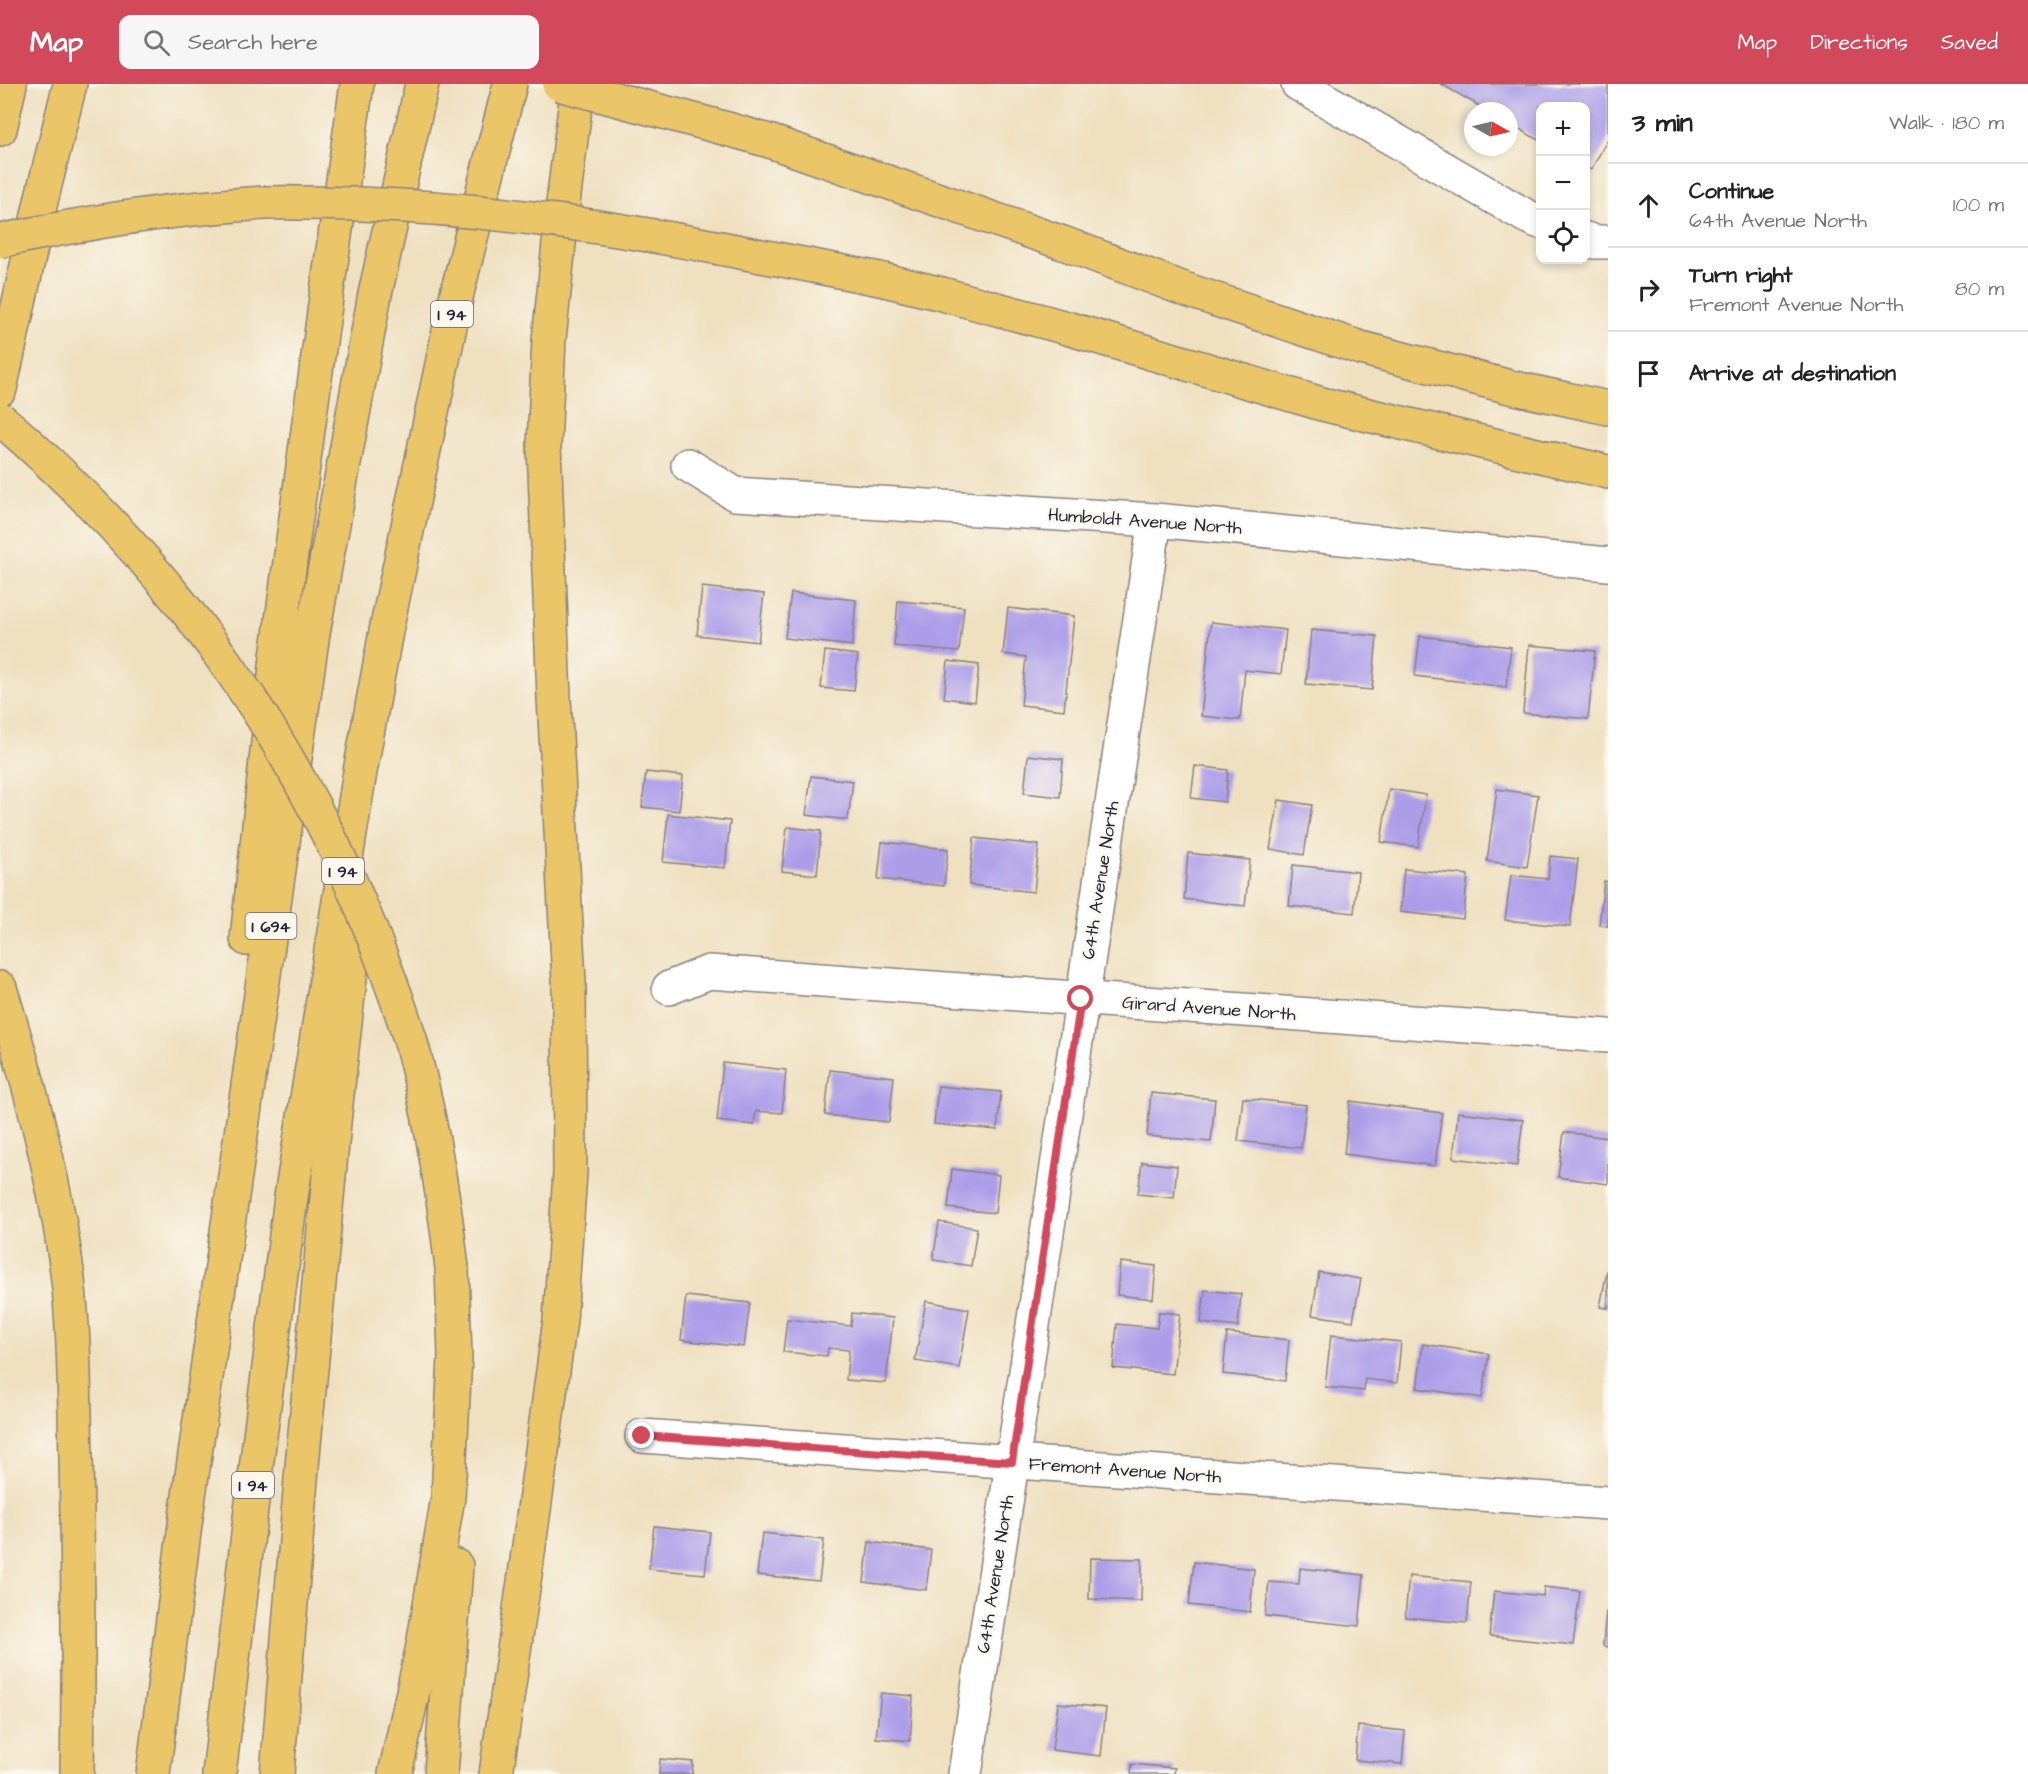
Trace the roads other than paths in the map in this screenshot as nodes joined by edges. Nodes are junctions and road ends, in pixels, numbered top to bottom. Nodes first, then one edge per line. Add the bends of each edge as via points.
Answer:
1 (10, 84) edge
2 (70, 84) edge
3 (357, 84) edge
4 (423, 84) edge
5 (510, 84) edge
6 (559, 84) edge
7 (578, 84) edge
8 (1298, 84) edge
9 (0, 129) edge
10 (1536, 220) edge
11 (1590, 240) edge
12 (0, 241) edge
13 (1608, 242) edge
14 (0, 389) edge
15 (1608, 408) edge
16 (0, 419) edge
17 (688, 465) dead end
18 (1608, 472) edge
19 (1155, 520) junction
20 (404, 547) junction
21 (1608, 564) edge
22 (669, 988) dead end
23 (1081, 999) junction
24 (4, 1002) edge
25 (1608, 1036) edge
26 (455, 1356) junction
27 (642, 1436) dead end
28 (1012, 1462) junction
29 (1608, 1503) edge
30 (186, 1517) junction
31 (77, 1774) edge
32 (153, 1774) edge
33 (219, 1774) edge
34 (277, 1774) edge
35 (395, 1774) edge
36 (441, 1774) edge
37 (496, 1774) edge
38 (965, 1774) edge

1 - 9 highway
2 - 14 highway
3 - 30 highway via 277,657
4 - 30 highway, I 694 via 375,294 313,633
5 - 20 highway, I 94 via 457,293
6 - 15 highway, bridge via 769,141 1361,348
7 - 37 highway via 549,340 544,446 568,971 570,1173 560,1320
8 - 10 street
11 - 13 street
12 - 18 highway, bridge via 129,217 226,206 305,203 416,206 627,230 942,294 1322,404
16 - 26 highway, bridge via 113,524 224,658 311,800 349,876 380,954 421,1081 452,1268
17 - 19 street, Humboldt Avenue North via 735,494
19 - 21 street, Humboldt Avenue North
19 - 23 street, 64th Avenue North
20 - 33 highway, I 94 via 360,772 291,1197
20 - 34 highway via 334,1122
22 - 23 street, Girard Avenue North via 709,972
23 - 25 street, Girard Avenue North
23 - 28 street, 64th Avenue North
24 - 31 highway via 49,1172 66,1259 75,1430
26 - 35 highway via 442,1535
26 - 36 highway via 459,1490
27 - 28 street, Fremont Avenue North
28 - 29 street, Fremont Avenue North
28 - 38 street, 64th Avenue North
30 - 32 highway, I 694

